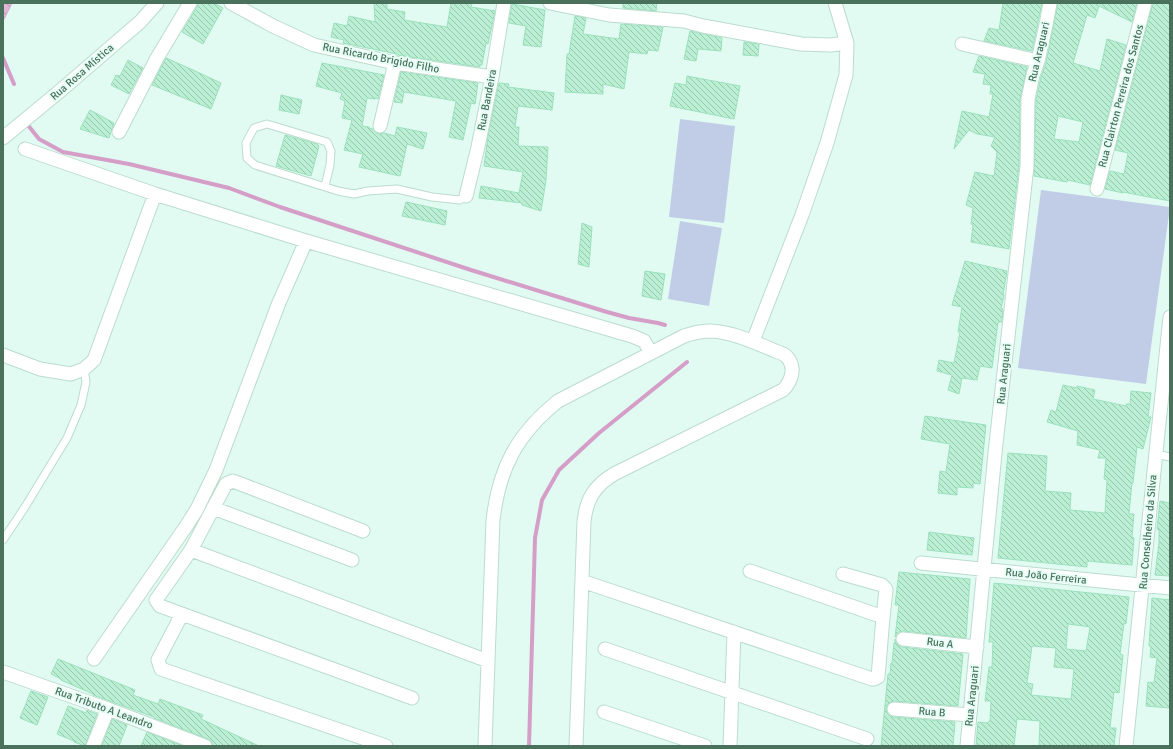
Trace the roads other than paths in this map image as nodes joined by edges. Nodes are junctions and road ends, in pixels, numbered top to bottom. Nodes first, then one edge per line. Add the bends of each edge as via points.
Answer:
1 (157, 3) edge
2 (190, 3) edge
3 (231, 3) edge
4 (504, 3) edge
5 (550, 3) edge
6 (835, 3) edge
7 (1050, 3) edge
8 (1145, 3) edge
9 (847, 43) junction
10 (962, 44) dead end
11 (1038, 61) junction
12 (395, 63) junction
13 (492, 77) junction
14 (380, 126) dead end
15 (119, 132) dead end
16 (3, 138) edge
17 (25, 149) dead end
18 (325, 186) junction
19 (1097, 189) dead end
20 (155, 194) junction
21 (466, 196) joint
22 (306, 241) junction
23 (1170, 317) edge
24 (753, 341) junction
25 (651, 353) junction
26 (3, 355) edge
27 (1168, 358) edge
28 (84, 369) junction
29 (1164, 423) edge
30 (1155, 454) junction
31 (1170, 457) edge
32 (213, 508) junction
33 (363, 530) dead end
34 (3, 540) edge
35 (190, 550) junction
36 (352, 560) dead end
37 (921, 563) dead end
38 (984, 570) junction
39 (750, 571) dead end
40 (843, 574) dead end
41 (582, 581) junction
42 (1143, 585) junction
43 (1170, 588) edge
44 (182, 614) junction
45 (883, 617) junction
46 (734, 632) junction
47 (903, 639) dead end
48 (977, 647) junction
49 (605, 650) dead end
50 (94, 659) dead end
51 (488, 661) junction
52 (3, 672) edge
53 (732, 692) junction
54 (412, 698) dead end
55 (108, 709) junction
56 (894, 709) dead end
57 (604, 712) dead end
58 (970, 715) junction
59 (867, 739) dead end
60 (93, 746) edge
61 (205, 746) edge
62 (386, 746) edge
63 (485, 746) edge
64 (576, 746) edge
65 (705, 746) edge
66 (730, 746) edge
67 (967, 746) edge
68 (1126, 746) edge

1 - 16 street, Rua Rosa Mística via 140,22
2 - 15 street via 157,58
3 - 12 street, Rua Ricardo Brigido Filho via 314,45
4 - 13 street, Rua Bandeira
5 - 9 street via 609,15 684,21 801,44
6 - 9 street
7 - 11 street, Rua Araguari
8 - 19 street, Rua Clairton Pereira dos Santos
9 - 24 street via 846,74 827,143
10 - 11 street
11 - 38 street, Rua Araguari via 1028,99 1027,166
12 - 13 street, Rua Ricardo Brigido Filho
12 - 14 street
13 - 21 street, Rua Bandeira
17 - 20 street
18 - 18 lane via 255,165 247,158 246,143 254,128 267,124 327,142 331,151
18 - 21 lane via 349,194 397,189 460,200
20 - 22 street
20 - 28 street via 94,360
22 - 25 street via 632,336 644,341
22 - 50 street via 278,305 204,496 177,541
23 - 27 street, Rua Conselheiro da Silva
24 - 25 street via 721,332 702,332 684,336
24 - 41 street via 786,355 792,370 787,386 614,474 599,485 593,492 585,512
25 - 51 street via 558,401 533,424 513,452 501,479 495,502
26 - 28 street via 40,369 72,374
27 - 29 street, Rua Conselheiro da Silva
28 - 34 lane via 86,382 81,405 67,438
29 - 30 street, Rua Conselheiro da Silva
30 - 31 lane
30 - 42 street, Rua Conselheiro da Silva
32 - 33 street via 226,484 233,481
32 - 35 street
32 - 36 street
35 - 44 street via 156,600 160,606
35 - 51 street
37 - 38 street, Rua João Ferreira
38 - 42 street, Rua João Ferreira
38 - 48 street, Rua Araguari
39 - 45 street
40 - 45 street via 885,588
41 - 46 street
41 - 64 street
42 - 43 street, Rua João Ferreira
42 - 68 street, Rua Conselheiro da Silva
44 - 54 street
44 - 62 street via 158,660 161,669
45 - 46 street via 879,675 876,679
46 - 53 street
47 - 48 street, Rua A
48 - 58 street, Rua Araguari
49 - 53 street
51 - 63 street
52 - 55 street, Rua Tributo A Leandro
53 - 59 street
53 - 66 street
55 - 60 street
55 - 61 street, Rua Tributo A Leandro
56 - 58 street, Rua B
57 - 65 street
58 - 67 street, Rua Araguari

